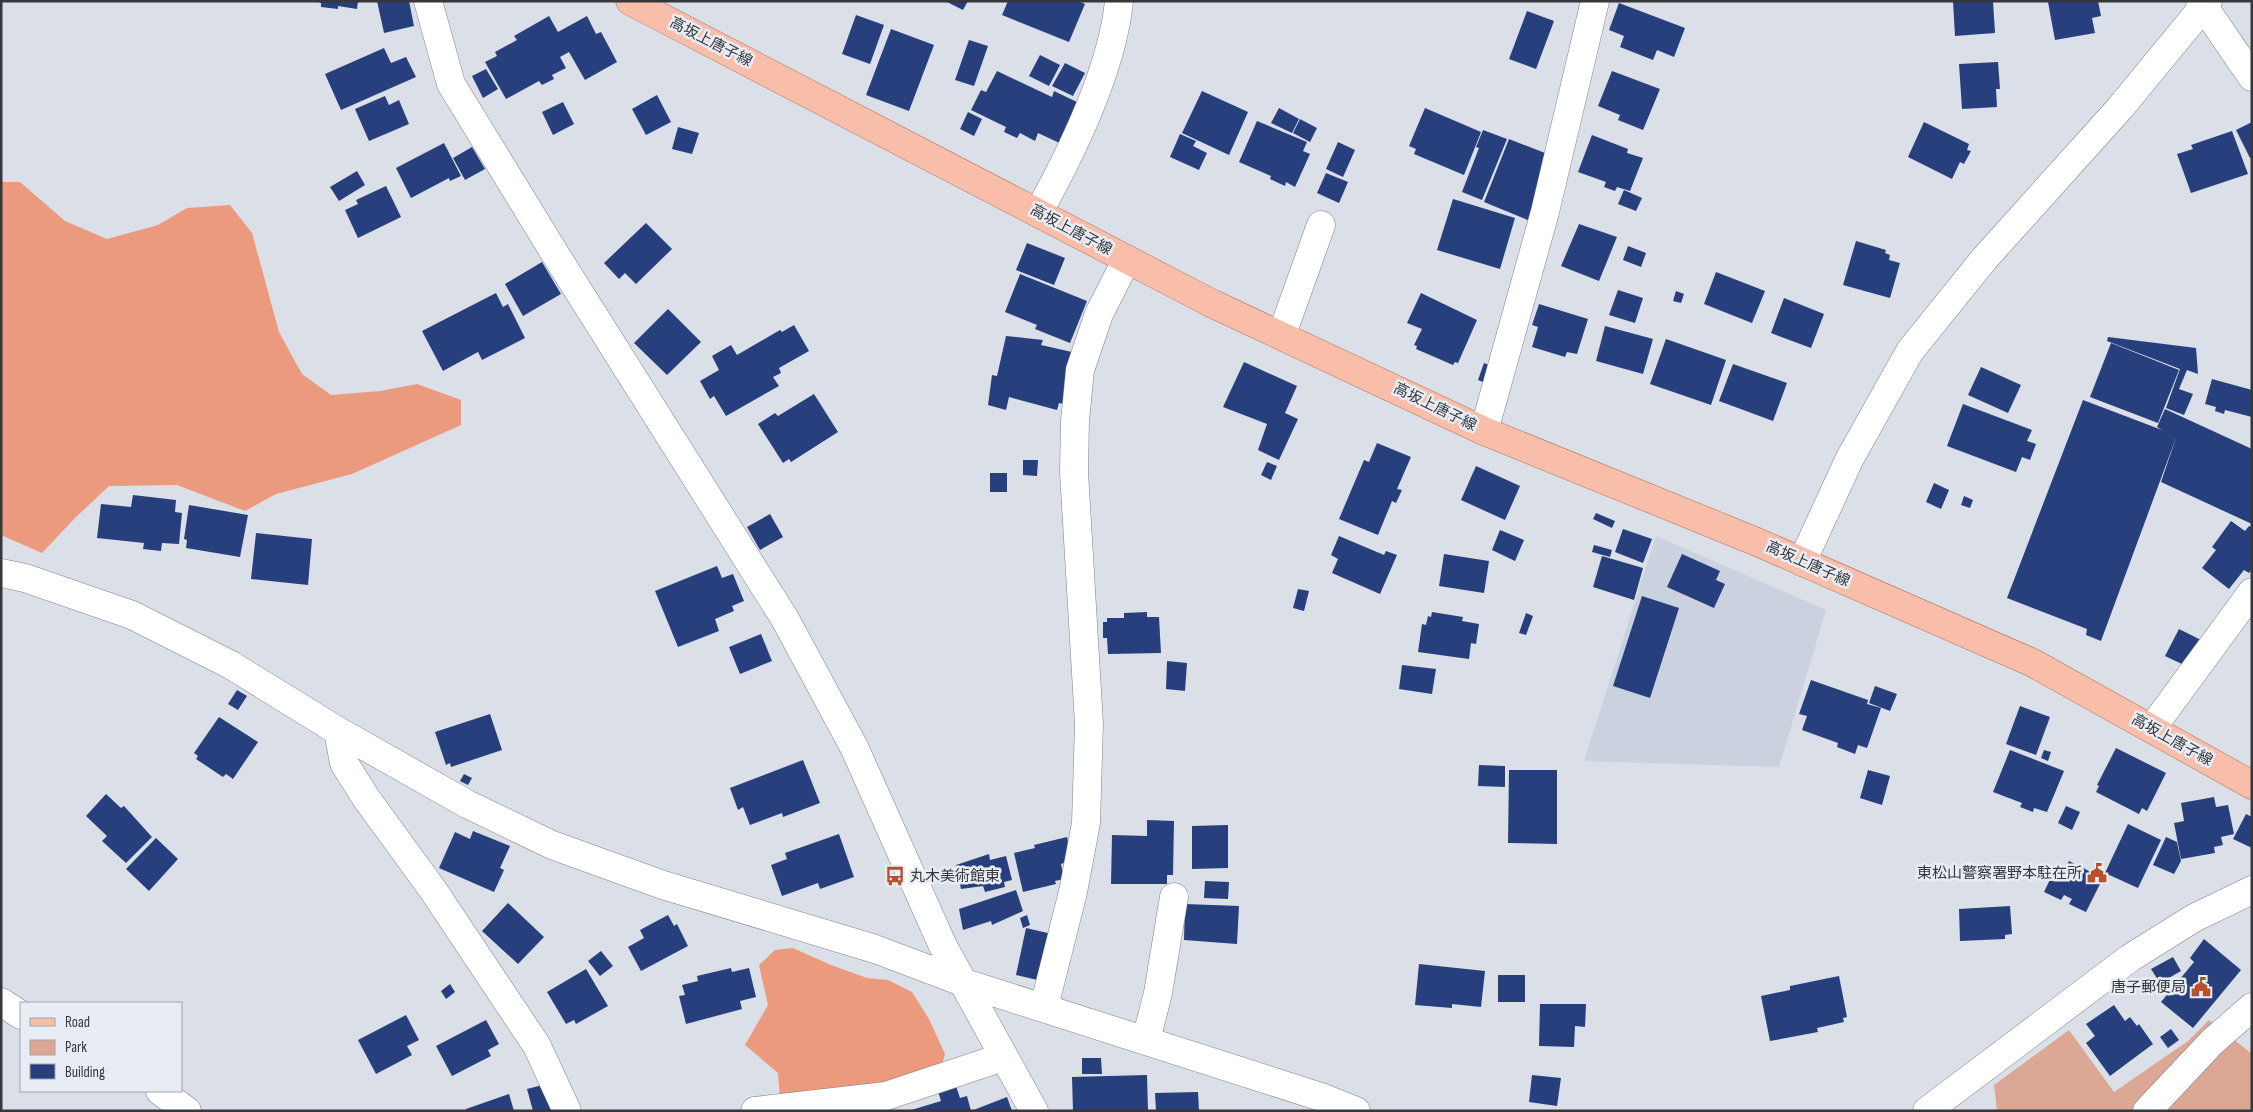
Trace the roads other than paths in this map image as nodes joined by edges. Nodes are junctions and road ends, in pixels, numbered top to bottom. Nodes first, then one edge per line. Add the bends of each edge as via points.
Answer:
1 (428, 1) edge
2 (630, 1) edge
3 (1119, 1) edge
4 (1595, 1) edge
5 (2204, 3) edge
6 (2252, 77) edge
7 (1038, 213) junction
8 (1322, 225) dead end
9 (1127, 259) junction
10 (1282, 334) junction
11 (1484, 431) junction
12 (1802, 562) junction
13 (1, 573) edge
14 (2252, 592) edge
15 (2152, 728) junction
16 (338, 731) junction
17 (2252, 785) edge
18 (2252, 890) edge
19 (1174, 897) dead end
20 (965, 983) junction
21 (1, 1002) edge
22 (1044, 1007) junction
23 (2252, 1007) edge
24 (20, 1014) edge
25 (1146, 1040) junction
26 (1003, 1057) junction
27 (161, 1092) edge
28 (187, 1111) edge
29 (567, 1111) edge
30 (754, 1111) edge
31 (1034, 1111) edge
32 (1356, 1111) edge
33 (1927, 1111) edge
34 (2147, 1111) edge

1 - 20 street via 451,84 785,619 854,747 942,946
2 - 7 main road, 高坂上唐子線
3 - 7 street via 1116,29 1071,154
4 - 11 street via 1545,212
5 - 6 street
5 - 12 street via 2120,108 1992,251 1910,351 1850,458
7 - 9 main road, 高坂上唐子線
8 - 10 street
9 - 10 main road, 高坂上唐子線 via 1211,303
9 - 22 street via 1099,314 1080,370 1074,472 1089,724 1086,823 1073,892
10 - 11 main road, 高坂上唐子線
11 - 12 main road, 高坂上唐子線
12 - 15 main road, 高坂上唐子線 via 2032,663
13 - 16 street via 25,578 132,615 232,665
14 - 15 street
15 - 17 main road, 高坂上唐子線
16 - 20 street via 467,804 552,845 662,885 875,949
16 - 29 street via 344,763 537,1046
18 - 33 street via 2194,918 2130,958
19 - 25 street via 1158,993
20 - 22 street
20 - 26 street
21 - 24 street
22 - 25 street
23 - 34 street via 2212,1042
25 - 32 street
26 - 30 street via 886,1096
26 - 31 street
27 - 28 street

